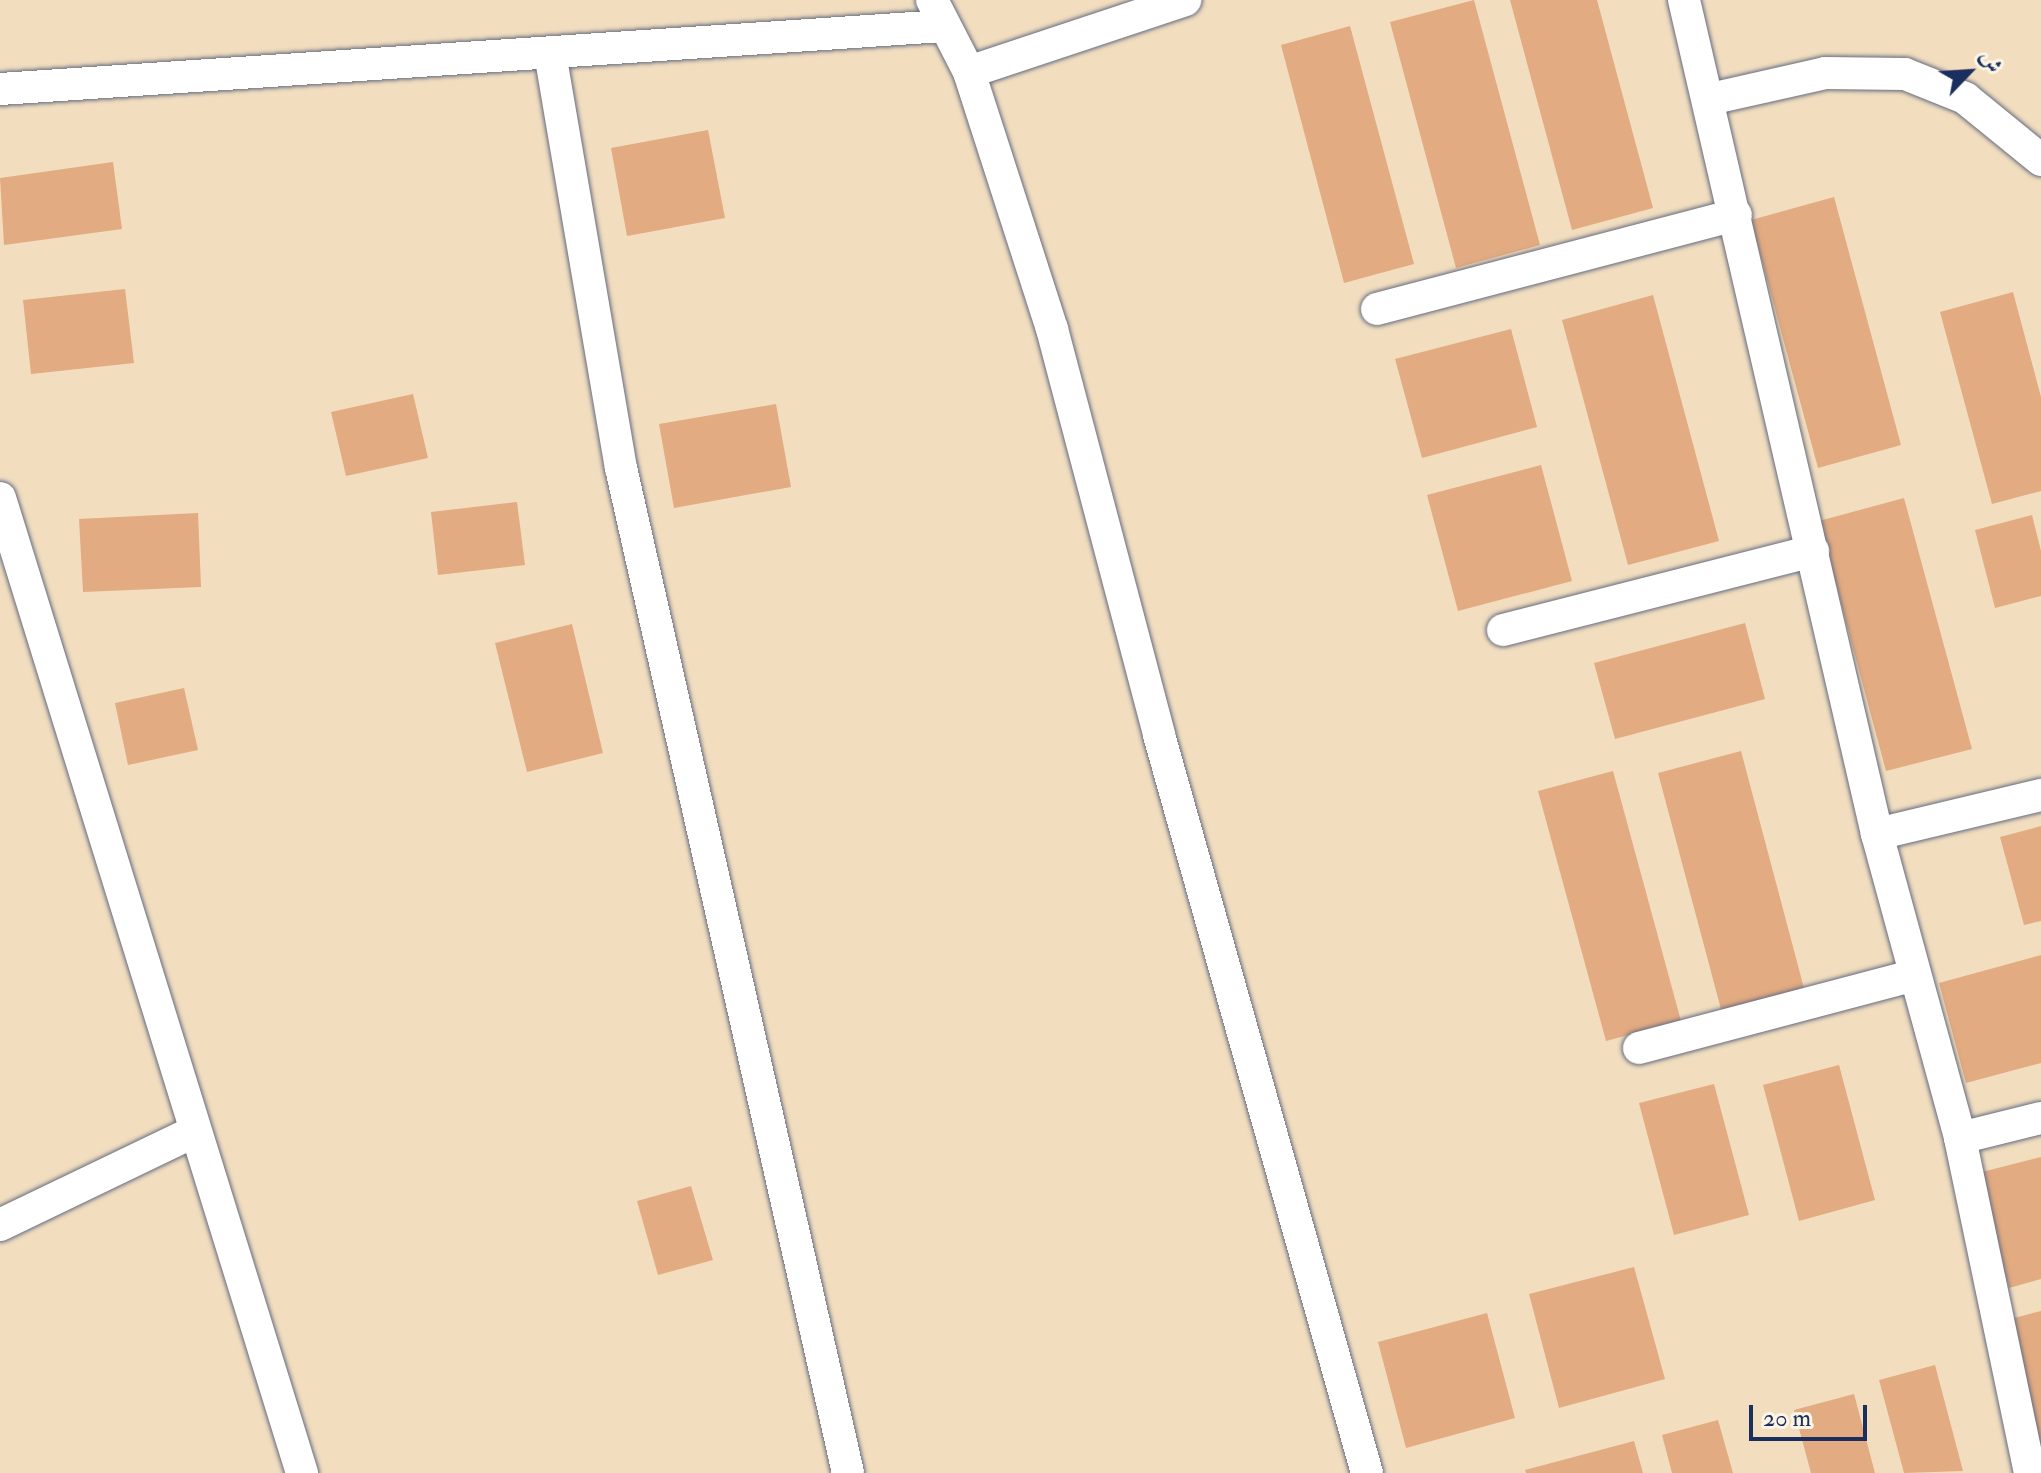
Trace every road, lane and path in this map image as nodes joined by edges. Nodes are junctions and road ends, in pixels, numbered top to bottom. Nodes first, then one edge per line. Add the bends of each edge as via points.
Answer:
1 (1185, 0) edge
2 (1684, 0) edge
3 (938, 13) edge
4 (550, 53) junction
5 (969, 72) junction
6 (0, 89) edge
7 (1710, 99) junction
8 (2041, 160) edge
9 (1736, 215) junction
10 (1377, 309) dead end
11 (0, 498) edge
12 (1813, 551) junction
13 (14, 592) edge
14 (1503, 630) dead end
15 (2041, 795) edge
16 (1877, 834) junction
17 (1915, 975) junction
18 (1639, 1048) dead end
19 (2041, 1118) edge
20 (195, 1131) junction
21 (1960, 1138) junction
22 (0, 1225) edge
23 (302, 1473) edge
24 (848, 1473) edge
25 (1367, 1473) edge
26 (2030, 1473) edge

1 - 5 street
2 - 7 street
3 - 4 street
3 - 5 street
4 - 6 street
4 - 24 street via 621,468
5 - 25 street via 1052,329 1159,735
7 - 8 street via 1825,73 1905,74 1965,98
7 - 9 street
9 - 10 street
9 - 12 street
11 - 13 street
12 - 14 street
12 - 16 street
13 - 20 street
15 - 16 street
16 - 17 street
17 - 18 street
17 - 21 street
19 - 21 street
20 - 22 street
20 - 23 street
21 - 26 street

